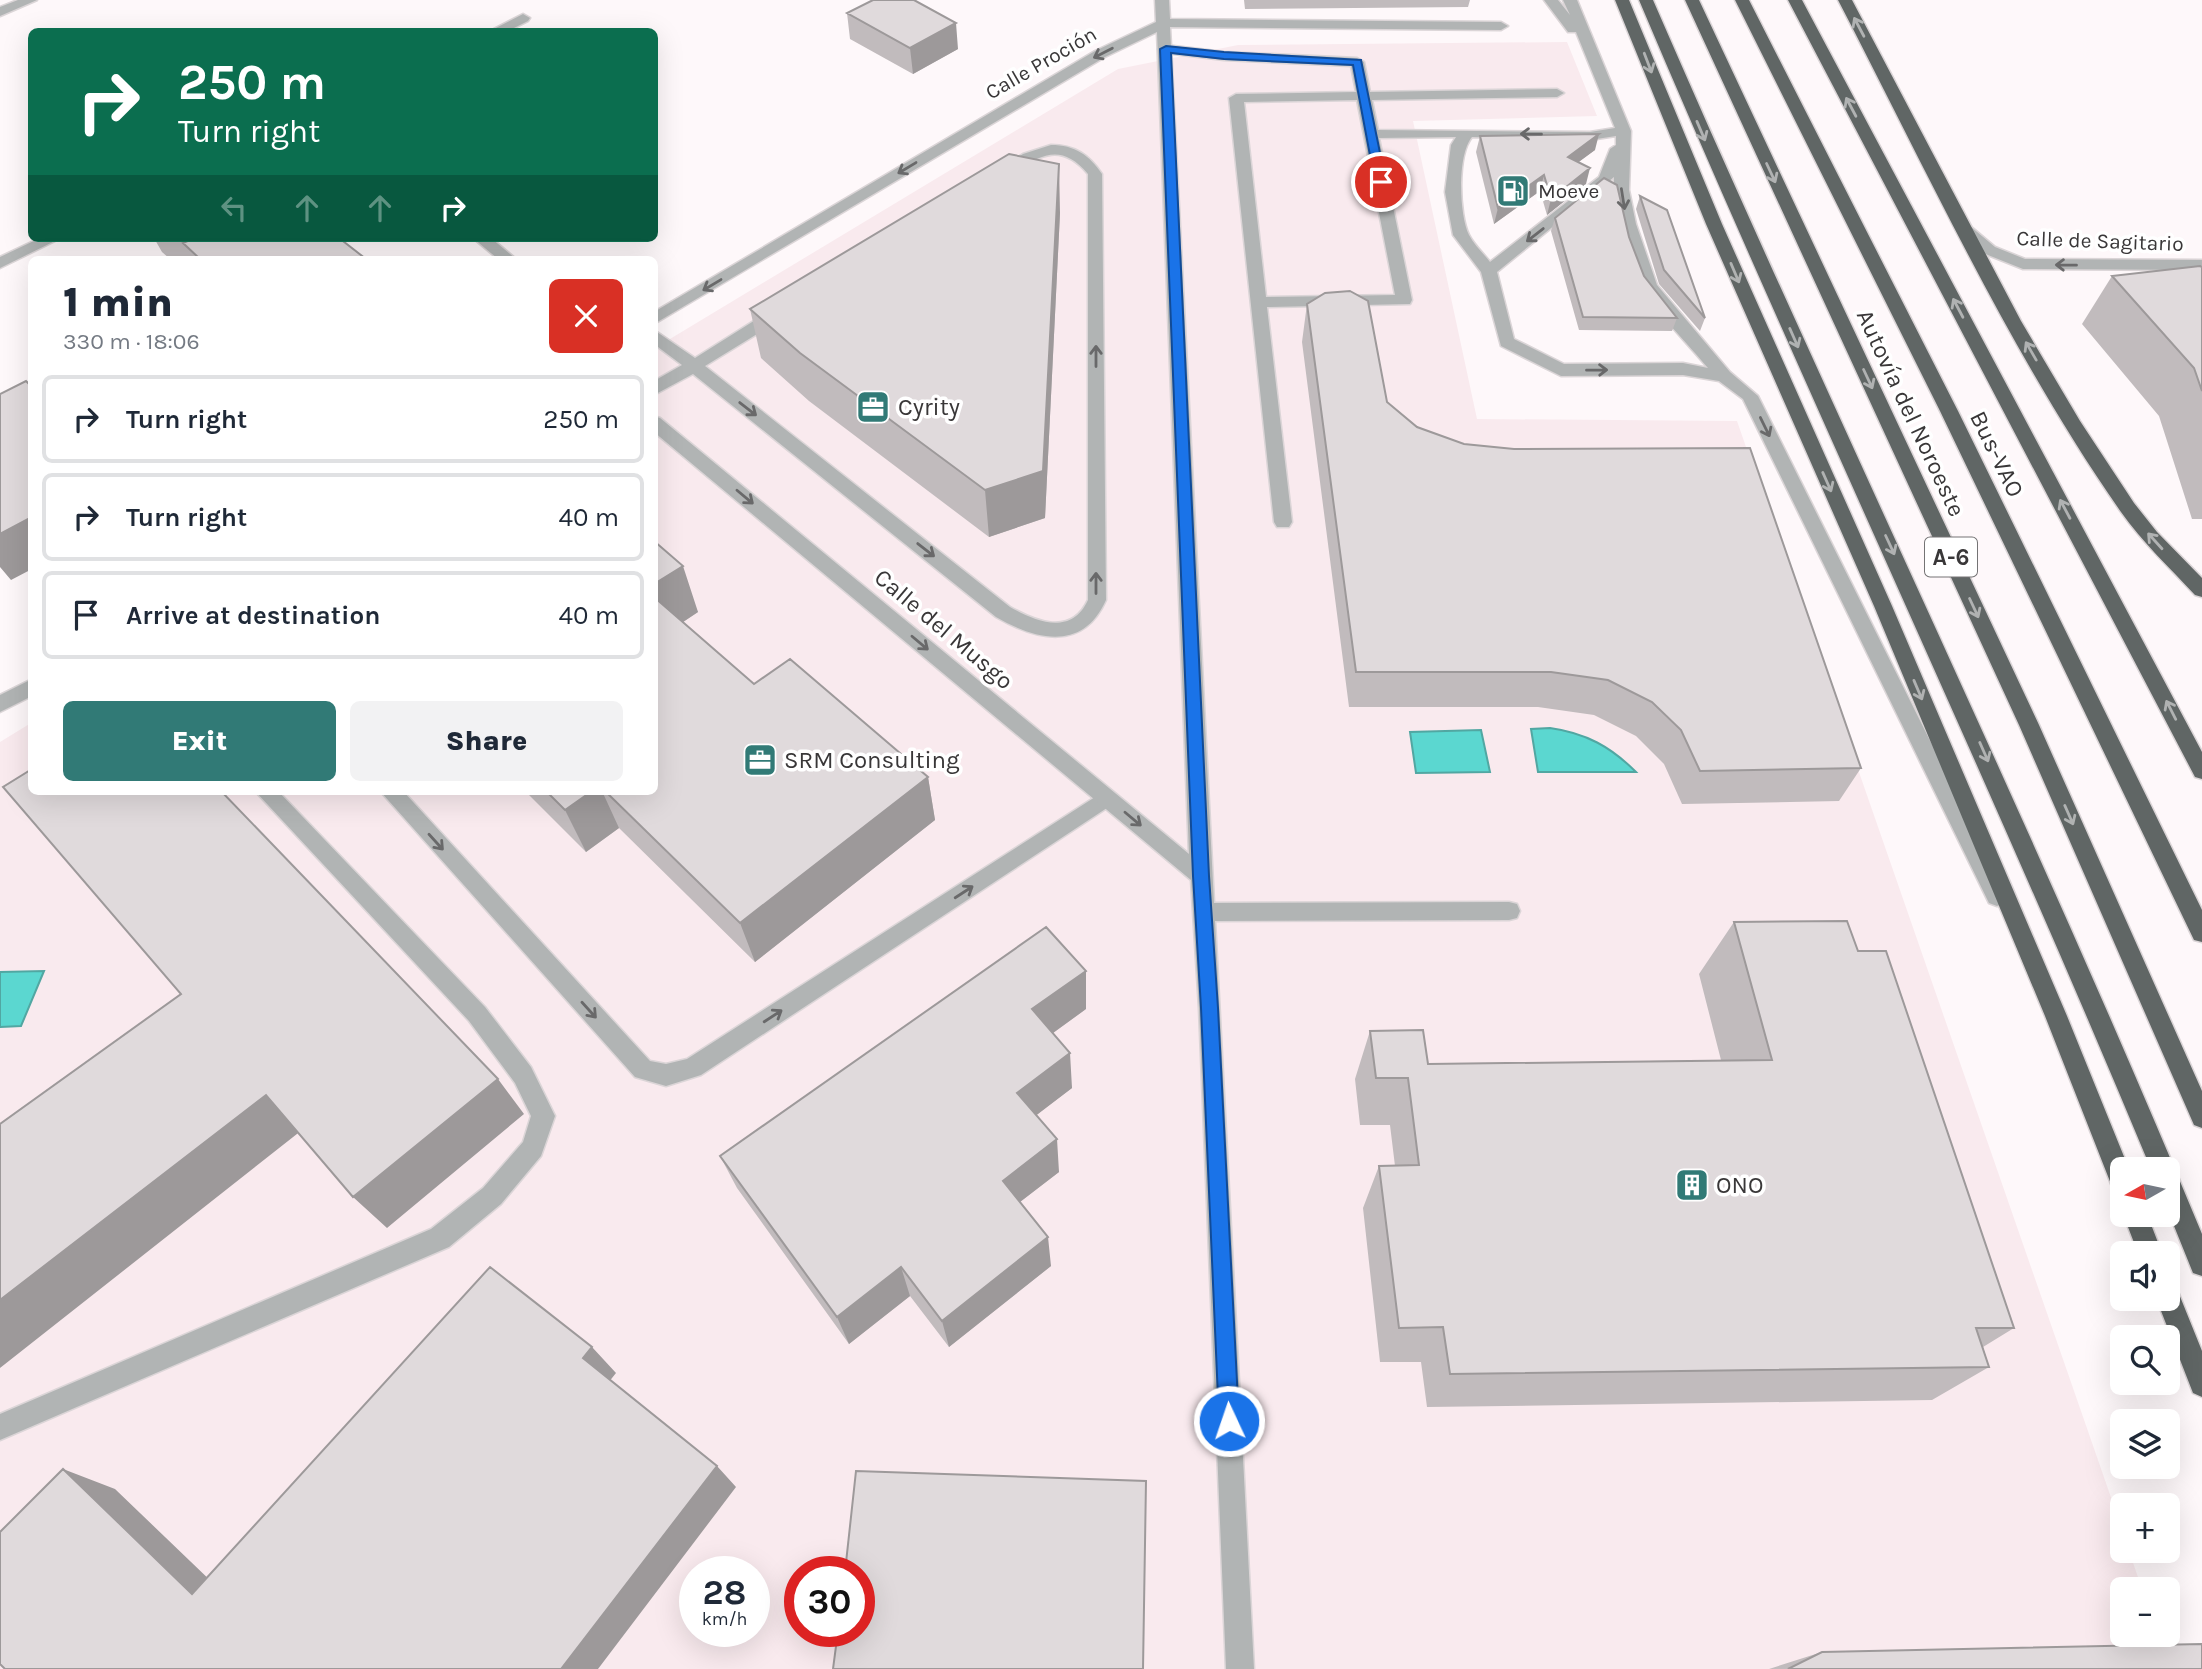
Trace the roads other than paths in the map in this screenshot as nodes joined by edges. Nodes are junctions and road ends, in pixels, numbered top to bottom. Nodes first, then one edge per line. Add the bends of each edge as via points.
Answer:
1 (30, 0) edge
2 (1162, 0) edge
3 (1551, 0) edge
4 (1570, 0) edge
5 (1622, 0) edge
6 (1646, 0) edge
7 (1692, 0) edge
8 (1742, 0) edge
9 (1795, 0) edge
10 (1845, 0) edge
11 (0, 12) edge
12 (523, 18) dead end
13 (1165, 23) junction
14 (1501, 26) dead end
15 (502, 28) edge
16 (1166, 49) junction
17 (1588, 49) junction
18 (1557, 93) dead end
19 (1364, 96) junction
20 (1624, 131) junction
21 (1468, 133) junction
22 (1371, 134) junction
23 (990, 181) edge
24 (1965, 229) junction
25 (45, 242) edge
26 (486, 242) edge
27 (504, 256) edge
28 (0, 263) edge
29 (2202, 265) edge
30 (1489, 271) junction
31 (1257, 302) junction
32 (789, 307) edge
33 (658, 317) edge
34 (658, 338) edge
35 (694, 366) junction
36 (1724, 376) junction
37 (658, 387) edge
38 (658, 425) edge
39 (1283, 522) dead end
40 (2202, 590) edge
41 (28, 688) edge
42 (0, 704) edge
43 (2202, 771) edge
44 (269, 795) edge
45 (394, 795) edge
46 (1106, 798) junction
47 (1201, 876) junction
48 (1509, 911) dead end
49 (1205, 912) junction
50 (2202, 933) edge
51 (2056, 1016) junction
52 (2202, 1117) edge
53 (2112, 1157) edge
54 (2158, 1157) edge
55 (2180, 1210) edge
56 (2202, 1264) edge
57 (2173, 1311) edge
58 (2202, 1384) edge
59 (0, 1427) edge
60 (1240, 1669) edge

1 - 11 street
2 - 13 street
3 - 17 street
4 - 17 street
5 -> 51 highway
6 -> 54 highway via 1717,170 1963,706
7 -> 52 highway, Autovía del Noroeste / A-6 via 2029,725
8 - 50 highway, Bus-VAO via 1949,411
43 -> 9 highway
24 -> 10 highway
12 - 15 street
13 - 14 street, Calle Proción
13 - 16 street
13 -> 33 street, Calle Proción via 1100,54
16 - 19 street via 1357,62
16 - 47 street
17 - 20 street
18 - 19 street
19 - 22 street
19 - 31 street via 1236,99
20 -> 21 street via 1590,136
20 -> 30 street via 1606,179
20 -> 36 street via 1621,190 1649,286
21 - 22 street
21 - 30 street via 1458,145 1453,192 1461,235
22 - 31 street via 1404,300
35 -> 23 street via 1003,612 1045,630 1081,623 1093,613 1097,600 1095,174 1076,155 1050,149 1038,151
29 -> 24 street, Calle de Sagitario via 2015,262 1982,245
40 -> 24 highway via 2121,498 2053,390
25 - 28 street
26 - 27 street
30 -> 36 street via 1507,342 1561,370 1683,369
31 - 39 street
32 - 35 street
34 - 35 street
35 - 37 street
36 -> 51 street via 1750,396
38 -> 46 street, Calle del Musgo
41 - 42 street
44 - 59 street via 477,1014 523,1075 543,1116 533,1148 492,1196 439,1238
45 -> 46 street via 643,1070 666,1075 693,1068
46 -> 47 street, Calle del Musgo
47 - 49 street
48 - 49 street
49 - 60 street
51 - 53 highway
55 - 56 highway
57 - 58 highway

